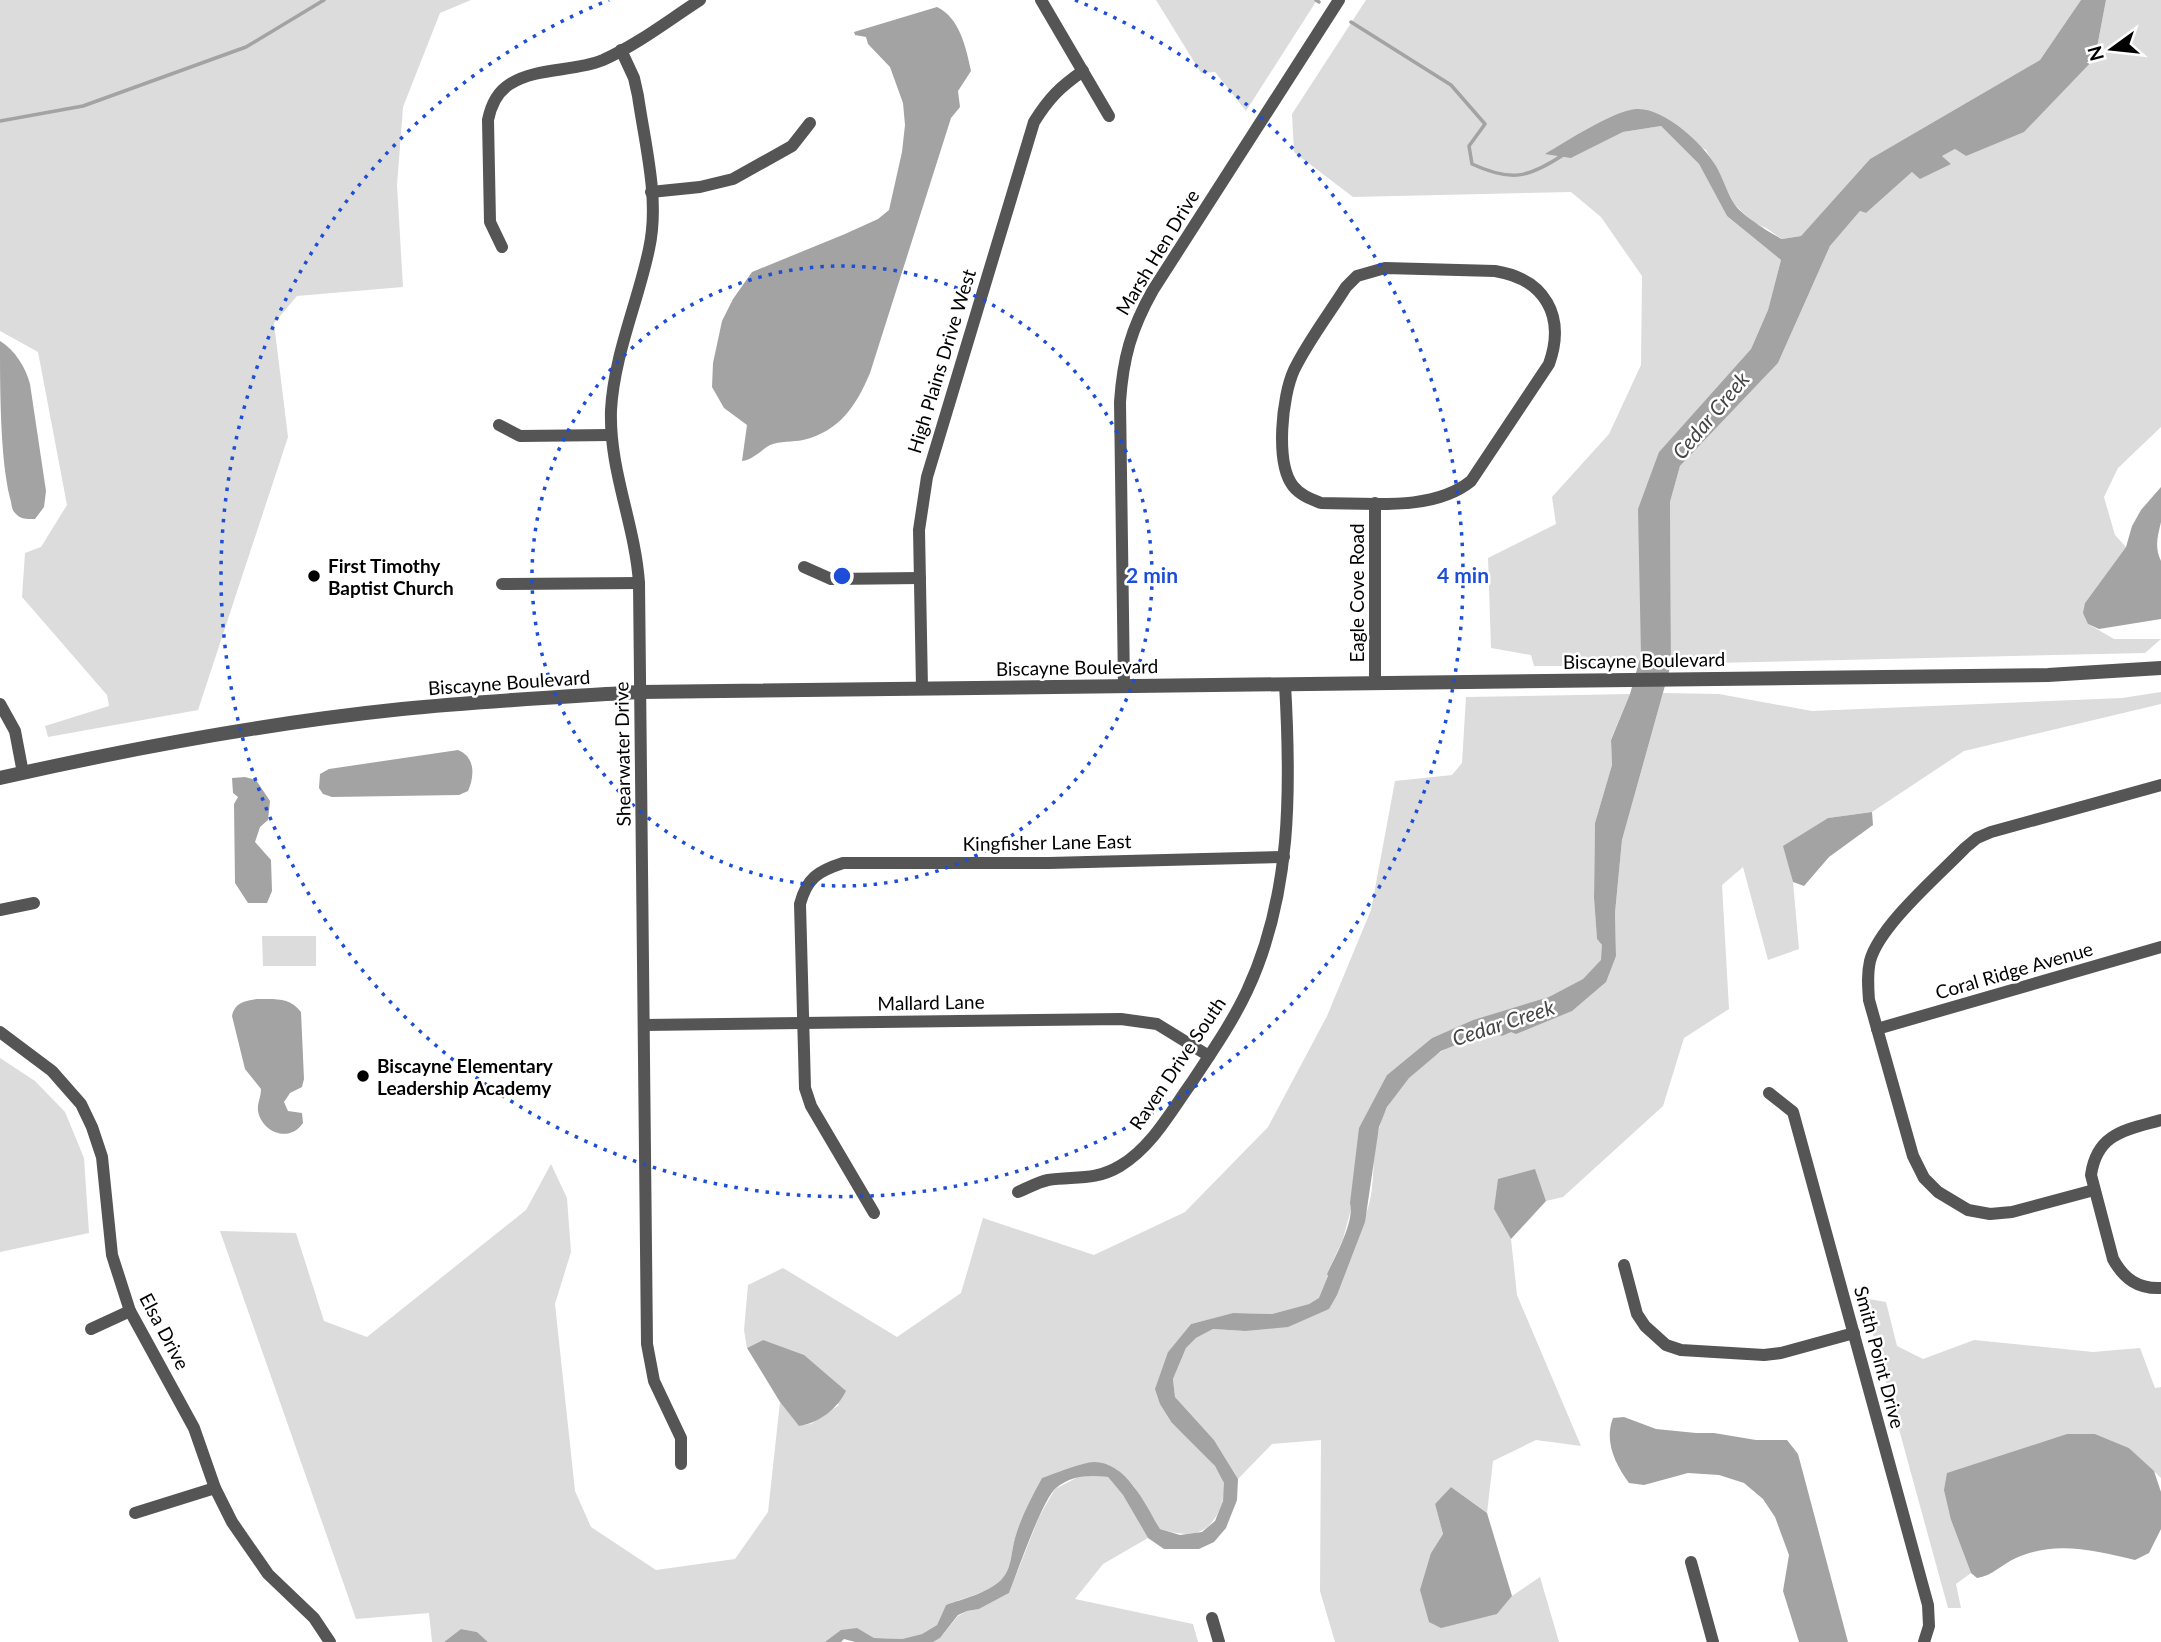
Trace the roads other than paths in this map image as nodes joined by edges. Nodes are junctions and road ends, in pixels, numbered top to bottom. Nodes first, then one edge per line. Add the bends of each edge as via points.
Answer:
1 (700, 0) edge
2 (1041, 0) edge
3 (1339, 0) edge
4 (621, 50) junction
5 (1083, 71) junction
6 (1109, 116) dead end
7 (810, 123) dead end
8 (651, 192) junction
9 (502, 247) dead end
10 (499, 425) dead end
11 (611, 435) junction
12 (1375, 503) junction
13 (804, 567) dead end
14 (920, 578) junction
15 (639, 583) junction
16 (502, 584) dead end
17 (2161, 668) edge
18 (1375, 682) junction
19 (1286, 684) junction
20 (1124, 685) junction
21 (922, 688) junction
22 (640, 692) junction
23 (0, 704) edge
24 (23, 773) junction
25 (0, 778) edge
26 (2161, 785) edge
27 (1284, 857) junction
28 (34, 903) dead end
29 (0, 909) edge
30 (2161, 947) edge
31 (802, 1023) junction
32 (644, 1025) junction
33 (1877, 1029) junction
34 (0, 1032) edge
35 (1209, 1056) junction
36 (1769, 1093) dead end
37 (2161, 1120) edge
38 (2094, 1190) junction
39 (1018, 1192) dead end
40 (874, 1213) dead end
41 (1624, 1265) dead end
42 (2156, 1288) edge
43 (130, 1311) junction
44 (91, 1329) dead end
45 (1854, 1333) junction
46 (681, 1464) dead end
47 (215, 1488) junction
48 (135, 1513) dead end
49 (1691, 1562) dead end
50 (1212, 1618) dead end
51 (330, 1642) edge
52 (1219, 1642) edge
53 (1713, 1642) edge
54 (1924, 1642) edge

1 - 4 street
2 - 5 street
3 - 20 street, Marsh Hen Drive via 1153,290 1132,333 1120,402
4 - 8 street, Shearwater Drive via 638,96
4 - 9 street via 589,65 527,76 500,92 488,120 489,222
5 - 6 street
5 - 14 street, High Plains Drive West via 1046,102 1026,144 927,477 919,530
7 - 8 street via 792,146 733,178
8 - 11 street, Shearwater Drive via 650,247 615,380
10 - 11 street via 520,436
11 - 15 street, Shearwater Drive
12 - 12 street via 1321,503 1306,497 1294,487 1284,459 1287,389 1346,287 1357,276 1385,268 1495,271 1526,280 1538,290 1553,316 1555,348 1471,481 1459,492 1436,500
12 - 18 street, Eagle Cove Road
13 - 14 street via 831,579
14 - 21 street, High Plains Drive West
15 - 16 street
15 - 22 street, Shearwater Drive
17 - 18 street, Biscayne Boulevard via 2048,675
18 - 19 street, Biscayne Boulevard
19 - 20 street, Biscayne Boulevard
19 - 27 street, Raven Drive South
20 - 21 street, Biscayne Boulevard
21 - 22 street, Biscayne Boulevard
22 - 24 street, Biscayne Boulevard via 512,699 328,718 145,747
22 - 32 street, Shearwater Drive
23 - 24 street via 15,731
24 - 25 street, Biscayne Boulevard
26 - 33 street via 1977,838 1885,930 1870,960 1867,981
27 - 31 street, Kingfisher Lane East via 844,863 827,868 804,889 800,904
27 - 35 street, Raven Drive South via 1258,966
28 - 29 street
30 - 33 street, Coral Ridge Avenue
31 - 32 street, Mallard Lane
31 - 35 street, Mallard Lane via 1121,1019 1157,1024
31 - 40 street via 807,1097
32 - 46 street, Shearwater Drive via 648,1344 654,1381 681,1438
33 - 38 street via 1913,1156 1924,1178 1938,1192 1968,1210 1990,1214
34 - 43 street, Elsa Drive via 67,1086 92,1127 102,1157 112,1255
35 - 39 street, Raven Drive South via 1161,1126 1120,1166 1090,1178 1047,1180
36 - 45 street, Smith Point Drive via 1793,1112
37 - 38 street via 2123,1131 2099,1149 2091,1175
38 - 42 street via 2119,1270 2139,1286
41 - 45 street via 1637,1314 1645,1326 1666,1345 1681,1350 1773,1354
43 - 44 street
43 - 47 street, Elsa Drive via 194,1428
45 - 54 street, Smith Point Drive via 1927,1605 1929,1626
47 - 48 street
47 - 51 street, Elsa Drive via 268,1574 314,1618
49 - 53 street
50 - 52 street

